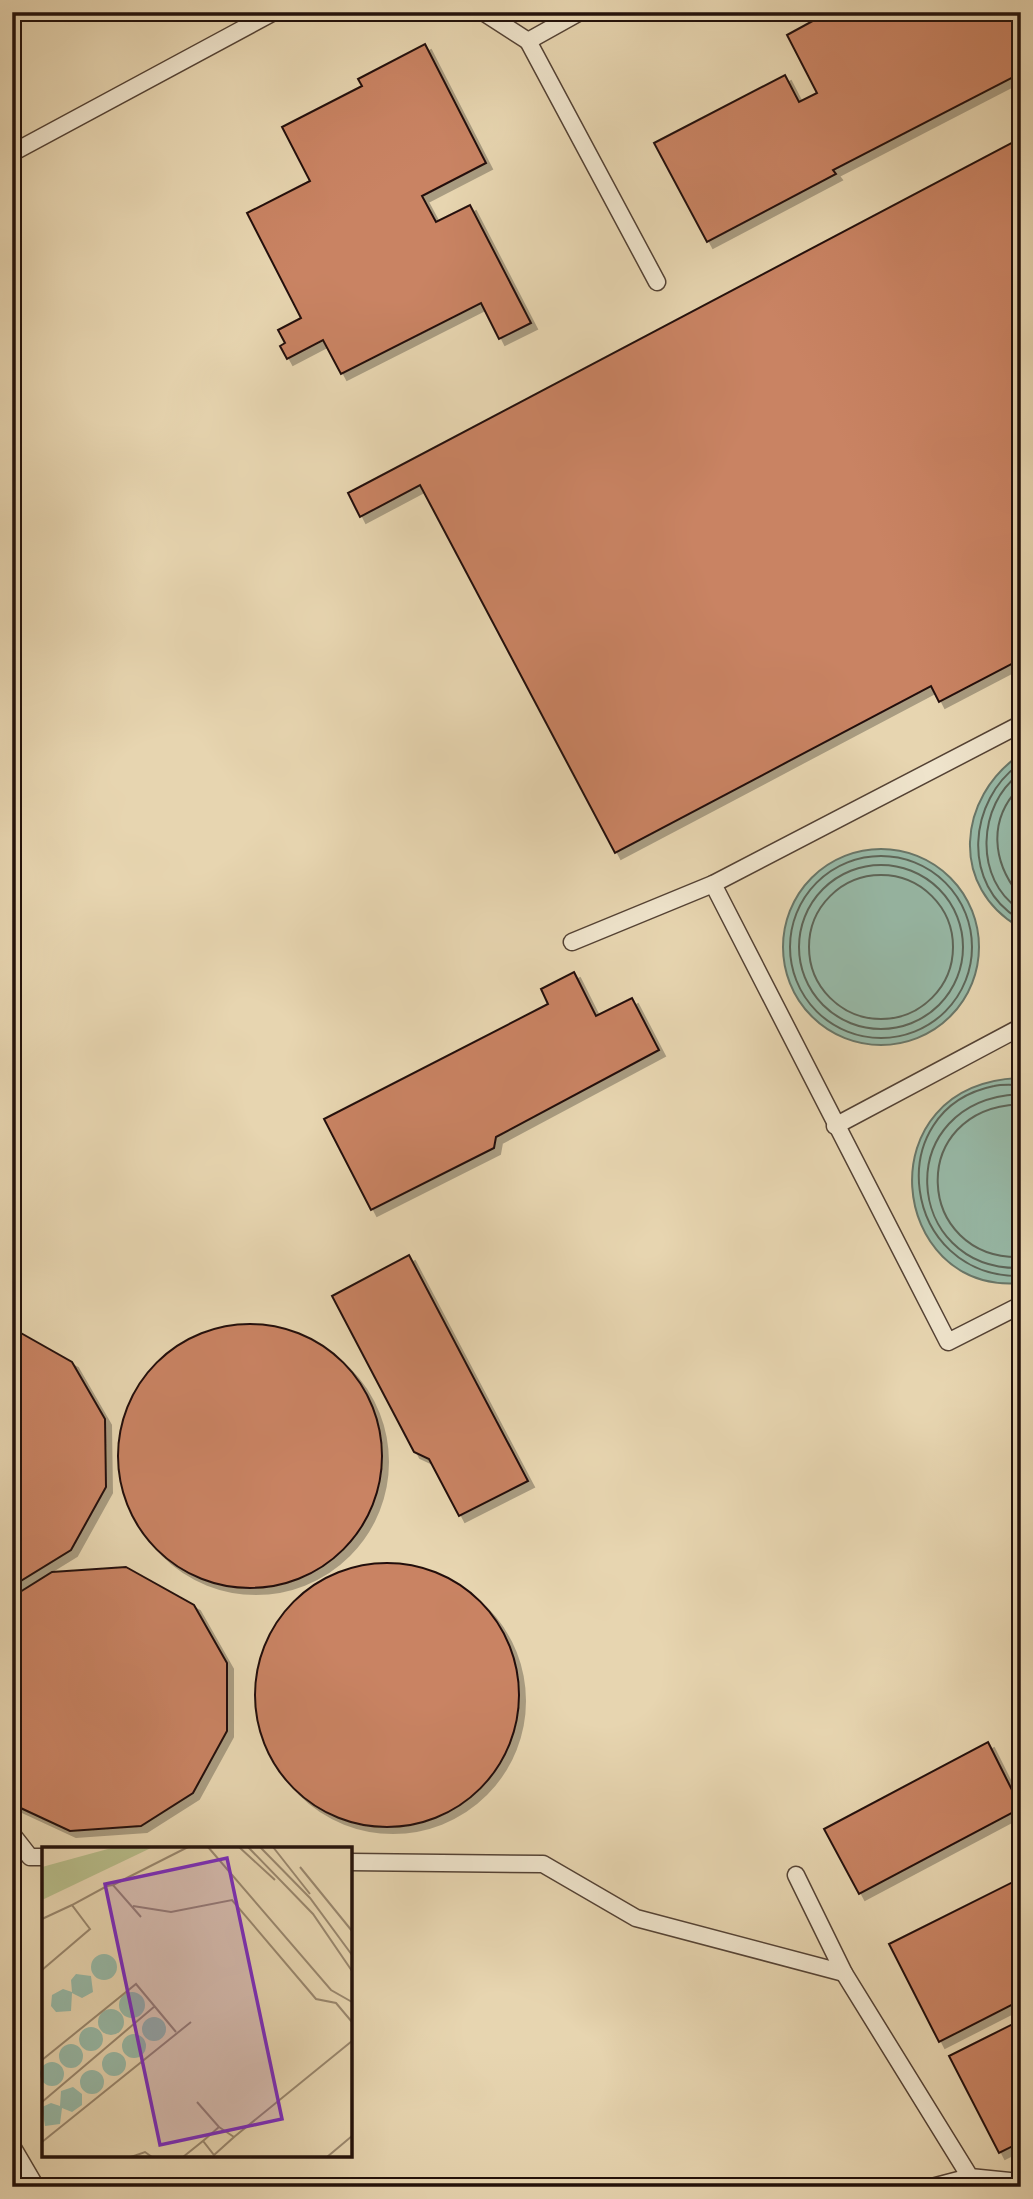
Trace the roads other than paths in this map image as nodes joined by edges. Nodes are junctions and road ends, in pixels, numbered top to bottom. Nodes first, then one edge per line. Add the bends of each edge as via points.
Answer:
1 (274, 12) edge
2 (483, 12) edge
3 (580, 12) edge
4 (528, 41) junction
5 (12, 153) edge
6 (657, 282) dead end
7 (1021, 724) edge
8 (713, 884) junction
9 (572, 942) dead end
10 (1021, 1027) edge
11 (835, 1126) junction
12 (1021, 1305) edge
13 (12, 1834) edge
14 (42, 1857) edge
15 (352, 1862) edge
16 (796, 1875) dead end
17 (844, 1973) junction
18 (12, 2146) edge
19 (970, 2177) junction
20 (1021, 2182) edge
21 (36, 2187) edge
22 (932, 2187) edge

1 - 5 lane
2 - 4 lane
3 - 4 lane
4 - 6 lane
7 - 8 lane
8 - 9 lane
8 - 11 lane
10 - 11 lane
11 - 12 lane via 948,1342
13 - 14 lane via 30,1857
15 - 17 lane via 543,1864 636,1918
16 - 17 lane
17 - 19 lane
18 - 21 lane
19 - 20 lane
19 - 22 lane

